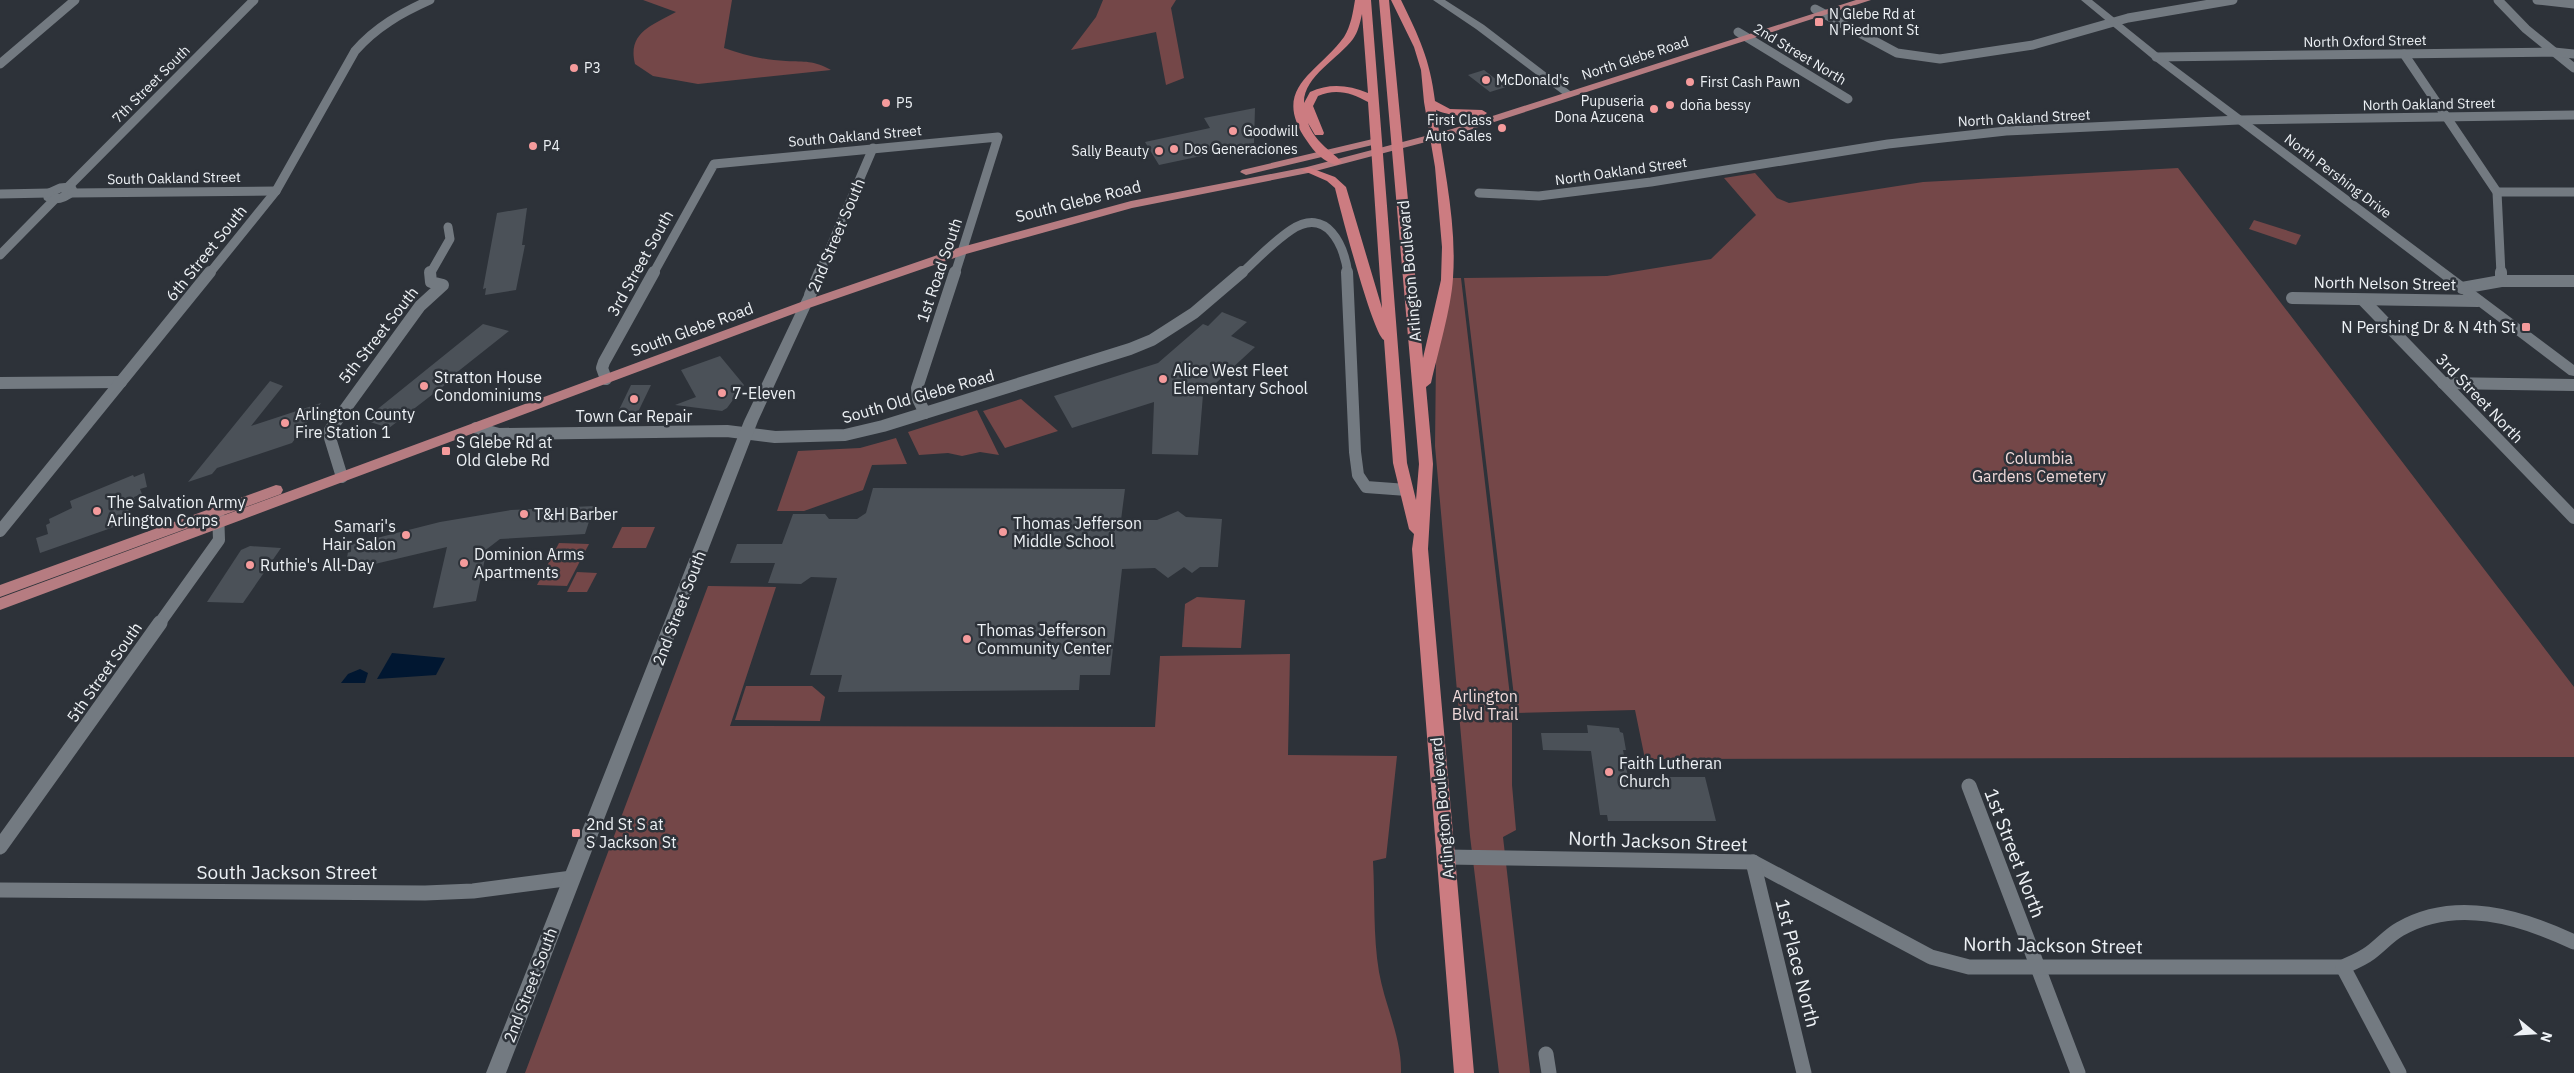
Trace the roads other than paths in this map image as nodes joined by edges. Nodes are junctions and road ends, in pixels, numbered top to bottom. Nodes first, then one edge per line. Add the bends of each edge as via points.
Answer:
1 (75, 0) edge
2 (254, 0) edge
3 (430, 0) edge
4 (1360, 0) edge
5 (1366, 0) edge
6 (1384, 0) edge
7 (1396, 0) edge
8 (1438, 0) edge
9 (1843, 0) edge
10 (1866, 0) edge
11 (2086, 0) edge
12 (2233, 0) edge
13 (2498, 0) edge
14 (2537, 0) edge
15 (2574, 4) edge
16 (1819, 11) junction
17 (2112, 22) junction
18 (1742, 35) junction
19 (2554, 52) junction
20 (2404, 54) junction
21 (2574, 54) edge
22 (2156, 57) junction
23 (0, 64) edge
24 (2574, 68) edge
25 (1565, 91) junction
26 (1848, 99) dead end
27 (1374, 100) junction
28 (1430, 102) junction
29 (1482, 113) junction
30 (2574, 115) edge
31 (2448, 117) junction
32 (2239, 120) junction
33 (1434, 132) junction
34 (998, 136) joint
35 (1412, 138) joint
36 (873, 148) junction
37 (1331, 156) junction
38 (714, 164) joint
39 (1308, 170) junction
40 (1238, 179) junction
41 (70, 190) junction
42 (276, 191) junction
43 (1479, 192) dead end
44 (2497, 192) junction
45 (2574, 192) edge
46 (0, 194) edge
47 (52, 196) junction
48 (448, 227) dead end
49 (964, 245) junction
50 (0, 255) edge
51 (2501, 281) junction
52 (2574, 281) edge
53 (2462, 288) junction
54 (2292, 298) dead end
55 (807, 300) junction
56 (2363, 300) junction
57 (2478, 301) junction
58 (1392, 352) junction
59 (2574, 372) edge
60 (605, 375) junction
61 (121, 382) junction
62 (0, 383) edge
63 (2443, 384) junction
64 (2574, 385) edge
65 (1421, 399) junction
66 (925, 413) junction
67 (476, 428) junction
68 (746, 433) junction
69 (340, 472) junction
70 (1407, 490) junction
71 (219, 516) junction
72 (2574, 518) edge
73 (0, 531) edge
74 (1420, 543) junction
75 (0, 591) edge
76 (0, 604) edge
77 (1969, 786) dead end
78 (0, 847) edge
79 (1446, 857) junction
80 (1753, 862) junction
81 (572, 878) junction
82 (0, 890) edge
83 (2574, 942) edge
84 (2038, 967) junction
85 (2343, 967) junction
86 (1546, 1054) dead end
87 (496, 1073) edge
88 (1464, 1073) edge
89 (1549, 1073) edge
90 (1804, 1073) edge
91 (2078, 1073) edge
92 (2399, 1073) edge

1 - 23 street
2 - 41 street, 7th Street South
3 - 42 street, 6th Street South via 386,21 365,38
4 - 37 highway via 1349,37 1308,78 1299,95 1300,120
5 - 27 highway, Arlington Boulevard
6 - 65 highway, Arlington Boulevard
7 - 28 highway via 1424,61
8 - 25 street via 1480,27
9 - 16 main road, North Glebe Road
10 - 16 main road, North Glebe Road
11 - 17 street, North Pershing Drive
12 - 17 street
13 - 19 street
14 - 15 street
16 - 17 street via 1897,53 1940,59 2033,45
16 - 18 main road, North Glebe Road
17 - 22 street, North Pershing Drive
18 - 25 main road, North Glebe Road
18 - 26 street, 2nd Street North
19 - 20 street, North Oxford Street
19 - 21 street, North Oxford Street
19 - 24 street
20 - 22 street, North Oxford Street
20 - 31 street
22 - 32 street, North Pershing Drive
25 - 29 main road, North Glebe Road
25 - 33 main road, North Glebe Road
27 - 37 highway via 1342,89 1322,91 1312,97 1308,106 1312,120
27 - 58 highway, Arlington Boulevard
28 - 29 highway via 1448,112
28 - 33 highway
29 - 33 main road, North Glebe Road
30 - 31 street, North Oakland Street
31 - 32 street, North Oakland Street
31 - 44 street
32 - 43 street, North Oakland Street via 1949,136 1548,195
32 - 53 street, North Pershing Drive
33 - 35 main road, North Glebe Road
33 - 65 highway via 1449,258
34 - 36 street, South Oakland Street
34 - 49 street, 1st Road South
35 - 37 main road, South Glebe Road
36 - 38 street, South Oakland Street
36 - 55 street, 2nd Street South
37 - 39 main road, South Glebe Road
37 - 40 main road, South Glebe Road
38 - 60 street, 3rd Street South via 604,362
39 - 40 main road, South Glebe Road
39 - 58 highway via 1340,186 1374,303
40 - 49 main road, South Glebe Road via 1129,201
41 - 42 street, South Oakland Street
41 - 47 street
42 - 61 street, 6th Street South
44 - 45 street
44 - 51 street
46 - 47 street
47 - 50 street
48 - 69 street, 5th Street South via 450,239 429,276 431,282 443,286 420,306 330,430
49 - 55 main road, South Glebe Road
49 - 66 street, 1st Road South via 917,388
51 - 52 street
51 - 53 street
53 - 57 street, North Pershing Drive
54 - 56 street, North Nelson Street
55 - 60 main road, South Glebe Road
55 - 68 street, 2nd Street South
56 - 57 street, North Nelson Street
56 - 63 street, 3rd Street North
57 - 59 street, North Pershing Drive
58 - 70 highway, Arlington Boulevard via 1400,463
60 - 67 main road, South Glebe Road
60 - 69 main road, South Glebe Road
61 - 62 street
61 - 73 street, 6th Street South
63 - 64 street
63 - 72 street, 3rd Street North
65 - 74 highway, Arlington Boulevard via 1426,464
66 - 68 street, South Old Glebe Road via 845,435 775,437
66 - 70 street, South Old Glebe Road via 1130,349 1161,336 1294,228 1309,224 1335,233 1342,248 1351,308 1358,476 1366,487
67 - 68 street, South Old Glebe Road via 499,434
67 - 69 main road, South Glebe Road
68 - 81 street, 2nd Street South
69 - 71 main road, South Glebe Road
70 - 74 highway, Arlington Boulevard
71 - 75 main road, South Glebe Road
71 - 76 main road, South Glebe Road
71 - 78 street, 5th Street South via 218,540
74 - 79 highway, Arlington Boulevard
77 - 84 street, 1st Street North
79 - 80 street, North Jackson Street
79 - 88 highway, Arlington Boulevard
80 - 84 street, North Jackson Street via 1931,957 1969,967
80 - 90 street, 1st Place North
81 - 82 street, South Jackson Street via 473,891 425,893
81 - 87 street, 2nd Street South
83 - 85 street, North Jackson Street via 2518,919 2471,910 2439,914 2402,927 2366,956
84 - 85 street, North Jackson Street
84 - 91 street, 1st Street North
85 - 92 street
86 - 89 street

